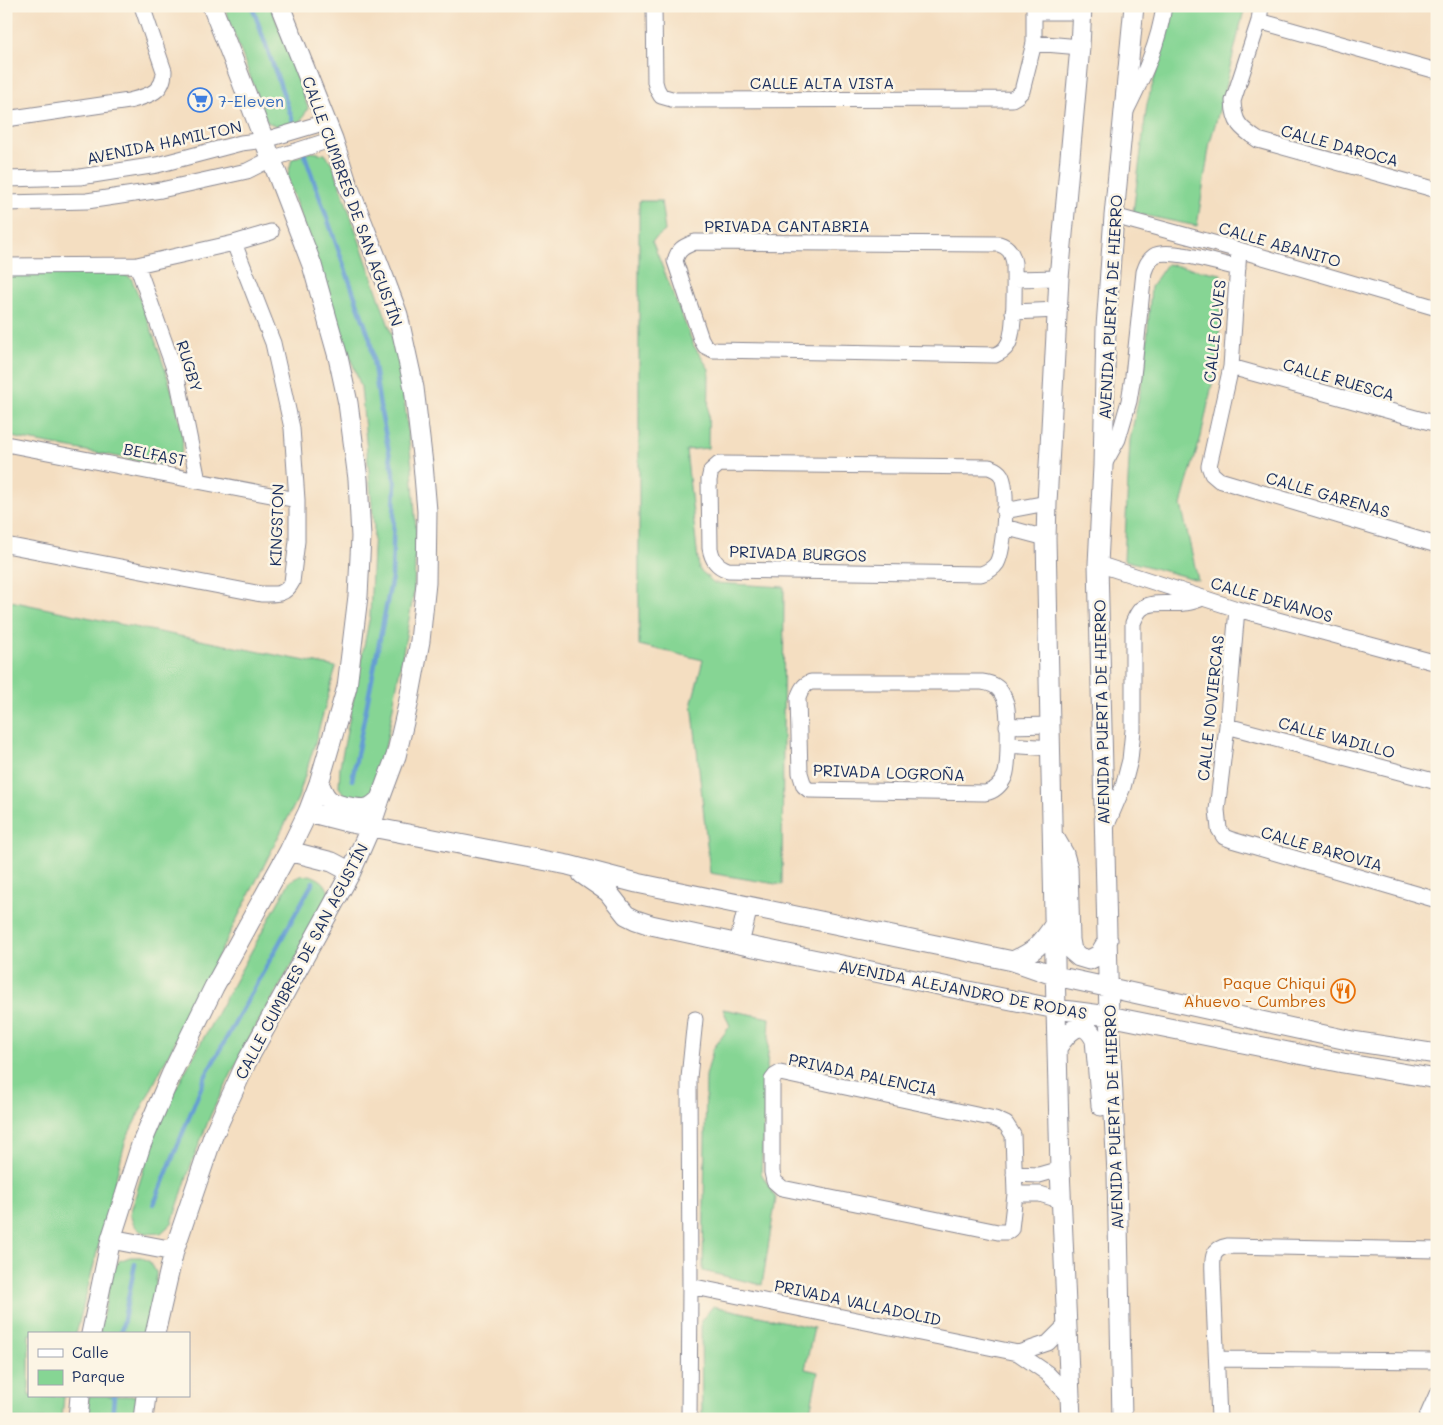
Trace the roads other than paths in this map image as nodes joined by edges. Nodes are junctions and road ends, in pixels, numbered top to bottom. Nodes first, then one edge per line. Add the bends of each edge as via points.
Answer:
1 (142, 6) edge
2 (212, 6) edge
3 (280, 6) edge
4 (654, 6) edge
5 (1134, 6) edge
6 (1164, 6) edge
7 (1035, 9) edge
8 (1082, 9) edge
9 (1260, 14) edge
10 (1034, 43) junction
11 (1080, 47) junction
12 (1437, 71) edge
13 (1124, 114) junction
14 (6, 118) edge
15 (326, 122) junction
16 (333, 139) junction
17 (264, 140) junction
18 (271, 159) junction
19 (6, 179) edge
20 (1437, 190) edge
21 (6, 203) edge
22 (1114, 216) junction
23 (271, 232) dead end
24 (234, 243) junction
25 (1239, 250) junction
26 (137, 265) junction
27 (6, 266) edge
28 (1238, 268) junction
29 (1059, 278) junction
30 (1014, 279) junction
31 (1437, 308) edge
32 (1058, 310) junction
33 (1013, 312) junction
34 (1232, 367) junction
35 (1437, 424) edge
36 (6, 444) edge
37 (1103, 466) junction
38 (1212, 474) joint
39 (198, 480) junction
40 (296, 500) junction
41 (1047, 503) junction
42 (1004, 511) junction
43 (1004, 527) junction
44 (1046, 538) junction
45 (6, 545) edge
46 (1437, 545) edge
47 (1098, 564) junction
48 (1203, 598) junction
49 (1237, 609) junction
50 (1437, 663) edge
51 (1007, 726) junction
52 (1050, 726) junction
53 (1228, 726) junction
54 (1008, 745) junction
55 (1051, 748) junction
56 (319, 782) junction
57 (1437, 782) edge
58 (380, 799) junction
59 (1217, 810) joint
60 (308, 812) junction
61 (370, 826) junction
62 (1103, 833) junction
63 (1053, 834) junction
64 (289, 851) junction
65 (568, 865) junction
66 (351, 872) junction
67 (637, 883) junction
68 (1437, 900) edge
69 (748, 906) junction
70 (620, 907) junction
71 (1054, 925) junction
72 (1108, 940) junction
73 (739, 944) junction
74 (1013, 961) junction
75 (1056, 976) junction
76 (1109, 988) junction
77 (1056, 1009) junction
78 (1109, 1016) junction
79 (695, 1019) dead end
80 (1057, 1048) junction
81 (1437, 1054) edge
82 (1437, 1079) edge
83 (1115, 1149) junction
84 (1060, 1169) junction
85 (1014, 1174) junction
86 (1015, 1194) junction
87 (1062, 1200) junction
88 (111, 1239) junction
89 (1437, 1250) edge
90 (174, 1251) junction
91 (690, 1286) junction
92 (1067, 1324) junction
93 (91, 1332) edge
94 (155, 1332) edge
95 (1018, 1354) junction
96 (1217, 1359) junction
97 (1437, 1361) edge
98 (1437, 1394) edge
99 (1070, 1397) junction
100 (80, 1398) edge
101 (146, 1398) edge
102 (78, 1419) edge
103 (143, 1419) edge
104 (688, 1419) edge
105 (1071, 1419) edge
106 (1122, 1419) edge
107 (1218, 1419) edge
108 (1426, 1419) edge

1 - 14 street via 164,71 164,79 155,92 129,101
2 - 17 street
3 - 15 street, CALLE CUMBRES DE SAN AGUSTÍN
4 - 10 street, CALLE ALTA VISTA via 655,82 661,96 675,100 1012,99 1022,91
5 - 13 street, AVENIDA PUERTA DE HIERRO
6 - 13 street via 1150,61
7 - 8 street, CALLE ALTA VISTA
7 - 10 street, CALLE ALTA VISTA
8 - 11 street
9 - 12 street
9 - 20 street, CALLE DAROCA via 1233,101 1239,126 1258,140
10 - 11 street
11 - 29 street
13 - 22 street, AVENIDA PUERTA DE HIERRO
15 - 16 street, CALLE CUMBRES DE SAN AGUSTÍN
15 - 17 street, AVENIDA HAMILTON
16 - 18 street
16 - 58 street, CALLE CUMBRES DE SAN AGUSTÍN via 398,315 414,388 424,464 426,583 420,641 396,756
17 - 18 street
17 - 19 street, AVENIDA HAMILTON via 241,142 157,165 80,177
18 - 21 street via 247,171 161,190 87,201
18 - 56 street via 312,265 335,348 348,403 358,479 361,537 358,596 347,687
22 - 25 street, CALLE ABANITO
22 - 37 street, AVENIDA PUERTA DE HIERRO via 1106,327
23 - 24 street
24 - 26 street
24 - 40 street, KINGSTON via 273,343 292,428
25 - 28 street, CALLE OLVES
25 - 31 street, CALLE ABANITO
26 - 27 street
26 - 39 street, RUGBY via 177,377
28 - 34 street, CALLE OLVES
28 - 37 street via 1174,253 1158,253 1147,262 1129,401 1118,439
29 - 30 street
29 - 32 street
30 - 33 street, PRIVADA CANTABRIA
30 - 33 street, PRIVADA CANTABRIA via 1013,256 1010,250 999,244 695,242 684,246 675,261 701,339 713,350 995,355 1002,352 1011,338
32 - 33 street
32 - 41 street
34 - 35 street, CALLE RUESCA
34 - 38 street, CALLE OLVES via 1209,466
36 - 39 street, BELFAST
37 - 47 street, AVENIDA PUERTA DE HIERRO
38 - 46 street, CALLE GARENAS via 1219,480
39 - 40 street, BELFAST
40 - 45 street, KINGSTON via 297,541 292,582 278,594 252,592
41 - 42 street
41 - 44 street
42 - 43 street, PRIVADA BURGOS
42 - 43 street, PRIVADA BURGOS via 1004,483 996,469 989,466 720,464 711,471 709,480 711,556 716,564 728,570 981,574 996,564
43 - 44 street
44 - 52 street
47 - 48 street, CALLE DEVANOS
47 - 62 street, AVENIDA PUERTA DE HIERRO
48 - 49 street, CALLE DEVANOS
48 - 62 street via 1183,604 1148,606 1142,609 1133,623 1130,760 1123,787
49 - 50 street, CALLE DEVANOS
49 - 53 street, CALLE NOVIERCAS
51 - 52 street
51 - 54 street, PRIVADA LOGROÑA
51 - 54 street, PRIVADA LOGROÑA via 1006,702 1001,691 990,683 811,682 804,685 798,698 800,772 804,786 809,790 985,793 999,786 1006,774
52 - 55 street
53 - 57 street, CALLE VADILLO
53 - 59 street, CALLE NOVIERCAS
54 - 55 street
55 - 63 street
56 - 58 street via 324,794 336,803 367,808
56 - 60 street
58 - 61 street, CALLE CUMBRES DE SAN AGUSTÍN
59 - 68 street, CALLE BAROVIA via 1219,829 1224,837
60 - 61 street, AVENIDA ALEJANDRO DE RODAS
60 - 64 street
61 - 65 street, AVENIDA ALEJANDRO DE RODAS
61 - 66 street, CALLE CUMBRES DE SAN AGUSTÍN
62 - 72 street, AVENIDA PUERTA DE HIERRO
63 - 71 street
63 - 72 street via 1068,868 1072,951 1078,958 1089,960 1099,955
64 - 66 street via 332,862
64 - 88 street via 170,1075 141,1145
65 - 67 street, AVENIDA ALEJANDRO DE RODAS
65 - 70 street, AVENIDA ALEJANDRO DE RODAS via 591,878
66 - 90 street, CALLE CUMBRES DE SAN AGUSTÍN via 246,1063 213,1136
67 - 69 street, AVENIDA ALEJANDRO DE RODAS
67 - 70 street via 624,892
69 - 73 street
69 - 74 street, AVENIDA ALEJANDRO DE RODAS
70 - 73 street, AVENIDA ALEJANDRO DE RODAS via 636,920
71 - 74 street via 1044,941
71 - 75 street
72 - 76 street, AVENIDA PUERTA DE HIERRO
73 - 77 street, AVENIDA ALEJANDRO DE RODAS
74 - 75 street, AVENIDA ALEJANDRO DE RODAS
75 - 76 street, AVENIDA ALEJANDRO DE RODAS
75 - 77 street
76 - 78 street, AVENIDA PUERTA DE HIERRO
76 - 81 street, AVENIDA ALEJANDRO DE RODAS via 1352,1041
77 - 78 street, AVENIDA ALEJANDRO DE RODAS
77 - 80 street
78 - 82 street, AVENIDA ALEJANDRO DE RODAS
78 - 83 street, AVENIDA PUERTA DE HIERRO
79 - 91 street via 689,1078
80 - 83 street via 1071,1030 1079,1027 1091,1033 1095,1040 1102,1115
80 - 84 street
83 - 106 street, AVENIDA PUERTA DE HIERRO
84 - 85 street via 1040,1175
84 - 87 street
85 - 86 street, PRIVADA PALENCIA
85 - 86 street, PRIVADA PALENCIA via 1013,1135 1001,1121 780,1073 773,1078 772,1172 774,1182 782,1188 1004,1233 1011,1229
86 - 87 street via 1040,1194
87 - 92 street
88 - 90 street
88 - 93 street
89 - 96 street via 1223,1246 1213,1255
90 - 94 street, CALLE CUMBRES DE SAN AGUSTÍN
91 - 95 street, PRIVADA VALLADOLID
91 - 104 street
92 - 95 street via 1048,1342
92 - 99 street
95 - 99 street, PRIVADA VALLADOLID via 1047,1374
96 - 97 street
96 - 107 street
98 - 108 street
99 - 105 street
100 - 102 street
101 - 103 street

